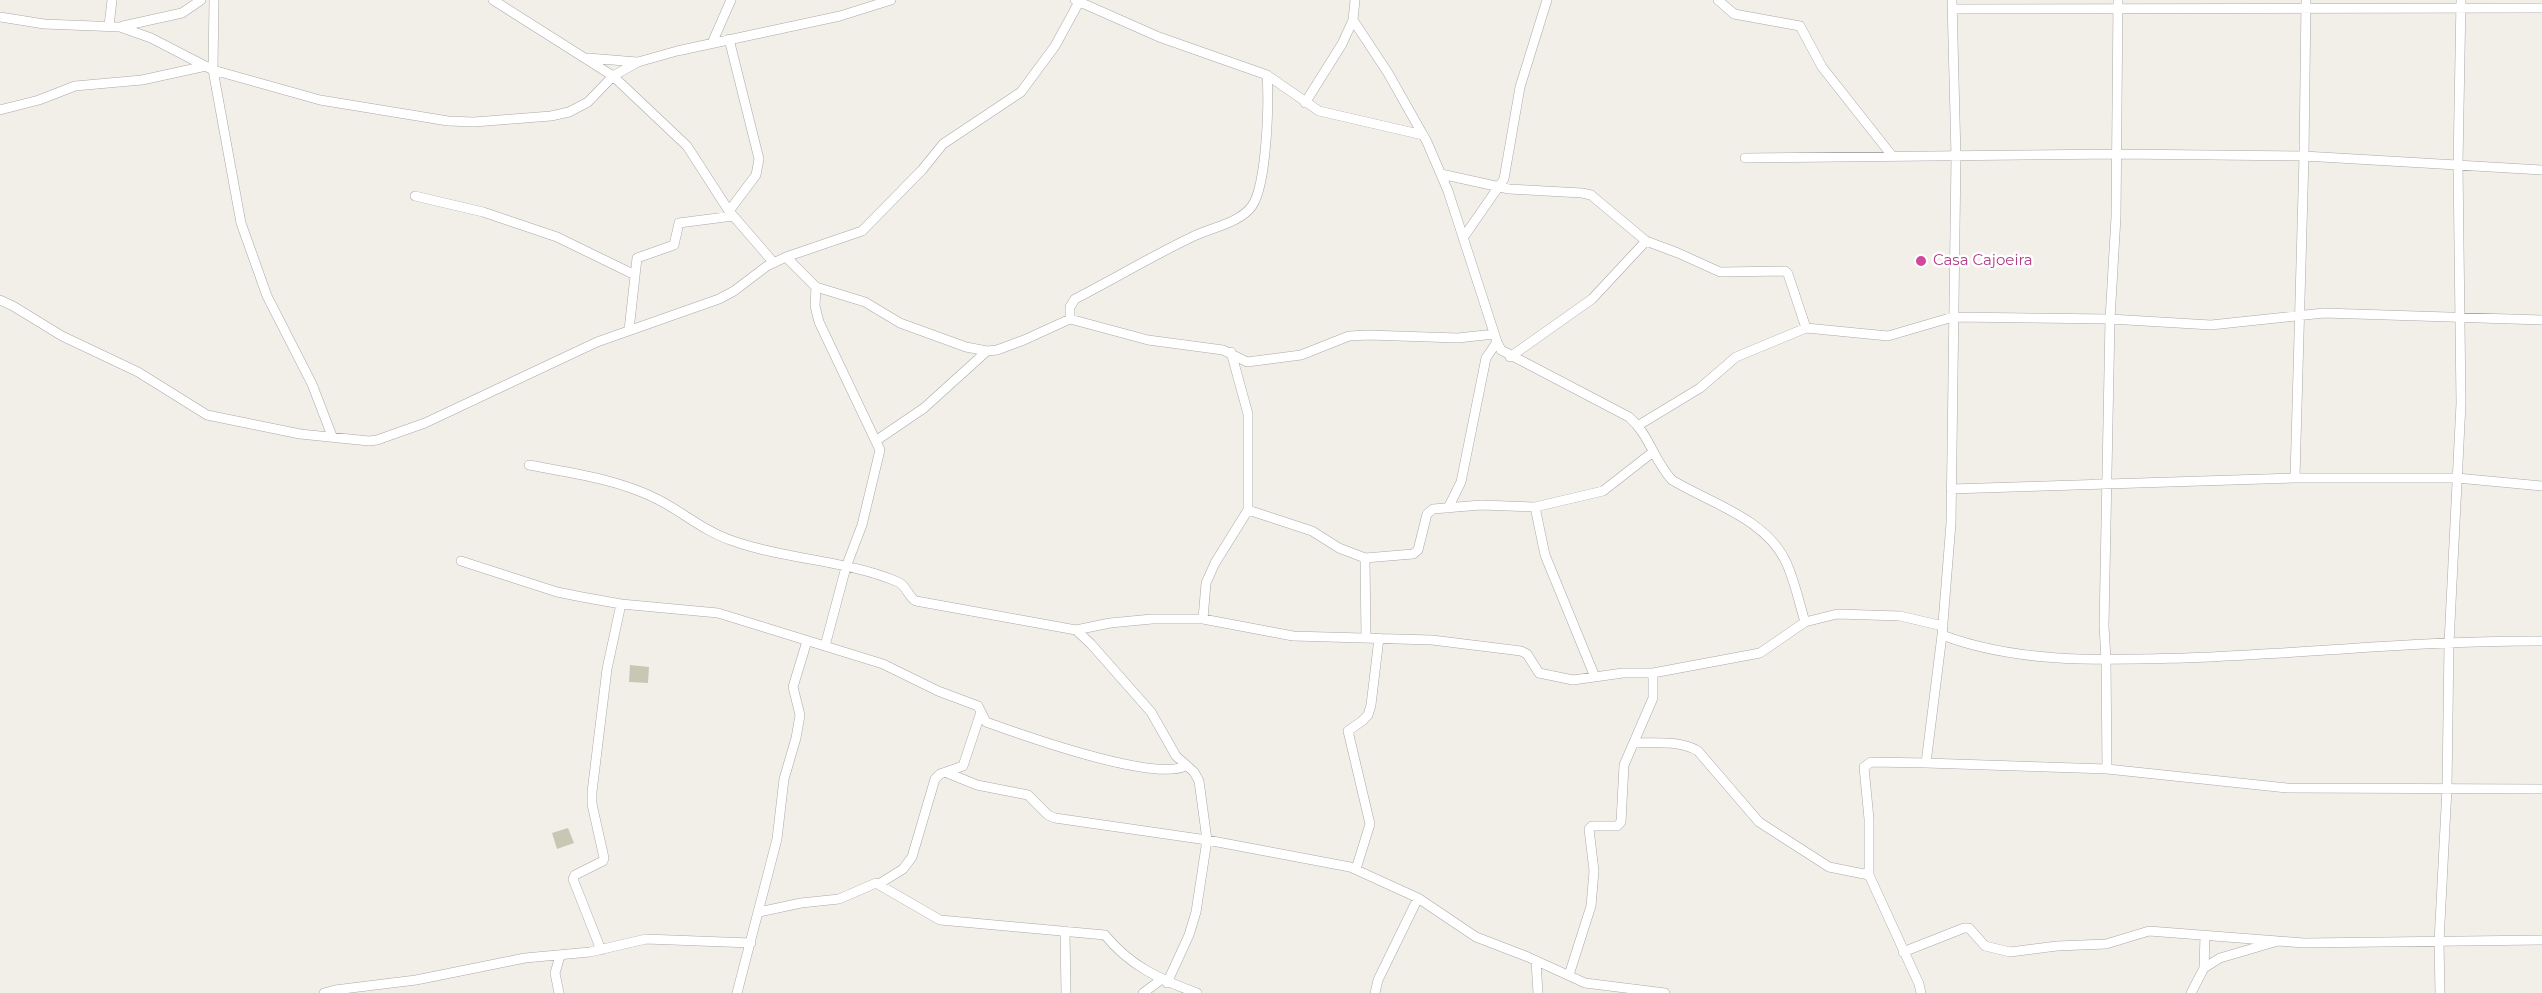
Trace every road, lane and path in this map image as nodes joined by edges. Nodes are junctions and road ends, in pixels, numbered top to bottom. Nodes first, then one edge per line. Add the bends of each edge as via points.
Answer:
1 (112, 0) edge
2 (201, 0) edge
3 (214, 0) edge
4 (493, 0) edge
5 (731, 0) edge
6 (891, 0) edge
7 (1355, 0) edge
8 (1547, 0) edge
9 (1718, 0) edge
10 (1077, 1) edge
11 (1952, 4) edge
12 (2117, 4) edge
13 (2460, 4) edge
14 (2306, 5) edge
15 (2542, 8) edge
16 (0, 17) edge
17 (1353, 20) junction
18 (109, 26) junction
19 (120, 27) junction
20 (729, 39) junction
21 (712, 43) junction
22 (585, 58) junction
23 (638, 62) junction
24 (209, 68) junction
25 (1267, 75) junction
26 (613, 76) junction
27 (1305, 103) junction
28 (0, 110) edge
29 (1423, 135) junction
30 (2118, 154) junction
31 (2304, 156) junction
32 (1893, 157) junction
33 (1956, 157) junction
34 (1745, 158) dead end
35 (2458, 164) junction
36 (2542, 170) edge
37 (1441, 174) junction
38 (1500, 187) junction
39 (415, 196) dead end
40 (731, 213) junction
41 (1463, 238) junction
42 (1646, 241) junction
43 (786, 257) junction
44 (774, 263) junction
45 (633, 274) junction
46 (816, 288) junction
47 (0, 300) edge
48 (2300, 315) junction
49 (2461, 316) junction
50 (1953, 317) junction
51 (1070, 319) junction
52 (2110, 319) junction
53 (2542, 320) edge
54 (1806, 328) junction
55 (629, 330) junction
56 (1495, 338) junction
57 (987, 351) junction
58 (1231, 352) junction
59 (1510, 357) junction
60 (1638, 425) junction
61 (332, 436) junction
62 (877, 440) junction
63 (1653, 452) junction
64 (529, 465) dead end
65 (2295, 478) junction
66 (2457, 478) junction
67 (2106, 485) junction
68 (2542, 486) edge
69 (1951, 489) junction
70 (1535, 507) junction
71 (1448, 508) junction
72 (1248, 510) junction
73 (1365, 558) junction
74 (461, 561) dead end
75 (846, 567) junction
76 (621, 604) junction
77 (1203, 619) junction
78 (1805, 622) junction
79 (1092, 627) junction
80 (1076, 630) junction
81 (1942, 630) junction
82 (1366, 638) junction
83 (1379, 638) junction
84 (807, 641) junction
85 (2542, 641) edge
86 (2449, 643) junction
87 (1091, 644) junction
88 (825, 646) junction
89 (2106, 660) junction
90 (1653, 673) junction
91 (1595, 677) junction
92 (981, 710) junction
93 (1634, 743) junction
94 (1926, 763) junction
95 (1185, 766) junction
96 (2106, 769) junction
97 (945, 772) junction
98 (2447, 788) junction
99 (2542, 789) edge
100 (1207, 840) junction
101 (1356, 869) junction
102 (1869, 875) junction
103 (879, 884) junction
104 (1418, 898) junction
105 (759, 912) junction
106 (1065, 931) junction
107 (2205, 935) junction
108 (2542, 940) edge
109 (2278, 941) junction
110 (2439, 942) junction
111 (751, 943) junction
112 (601, 950) junction
113 (1903, 952) junction
114 (560, 956) junction
115 (1536, 961) junction
116 (2204, 968) junction
117 (1569, 975) junction
118 (1164, 981) junction
119 (1624, 990) edge
120 (324, 993) edge
121 (559, 993) edge
122 (737, 993) edge
123 (1066, 993) edge
124 (1143, 993) edge
125 (1197, 993) edge
126 (1375, 993) edge
127 (1538, 993) edge
128 (1665, 993) edge
129 (1921, 993) edge
130 (2191, 993) edge
131 (2440, 993) edge

1 - 18 street
2 - 19 street via 182,13
3 - 24 street
4 - 22 street
5 - 21 street
6 - 20 street via 840,16
7 - 17 street
8 - 38 street via 1520,87
9 - 32 street via 1734,14 1800,26 1822,66
10 - 25 street via 1159,37
10 - 43 street via 1055,46 1021,92 943,144 862,231
11 - 12 street
11 - 33 street
12 - 14 street
12 - 30 street
13 - 14 street
13 - 15 street
13 - 35 street
14 - 31 street
16 - 18 street via 44,24
17 - 27 street
17 - 29 street
18 - 19 street
19 - 24 street
20 - 21 street
20 - 40 street via 759,159 756,175
21 - 23 street
22 - 23 street
22 - 26 street
23 - 26 street
24 - 26 street via 320,100 474,122 569,112 588,102
24 - 28 street via 75,86
24 - 61 street via 241,223 267,296 312,384
25 - 27 street
25 - 51 street via 1269,109 1263,166 1257,196 1246,213 1191,237 1075,299
26 - 40 street via 687,146
27 - 29 street via 1334,116
29 - 37 street
30 - 31 street
30 - 33 street
30 - 52 street
31 - 35 street
31 - 48 street
32 - 33 street
32 - 34 street
33 - 50 street
35 - 36 street
35 - 49 street
37 - 38 street
37 - 41 street
38 - 41 street
38 - 42 street via 1591,195
39 - 45 street via 483,212 558,237
40 - 44 street
40 - 45 street via 680,223 674,245 640,255
41 - 56 street
42 - 54 street via 1720,272 1785,271
42 - 59 street via 1592,299
43 - 44 street
43 - 46 street
44 - 55 street via 719,298
45 - 55 street
46 - 57 street via 865,302 900,323
46 - 62 street via 819,322
47 - 61 street via 62,336 138,372 207,415 264,428
48 - 49 street
48 - 52 street via 2211,325
48 - 65 street
49 - 53 street
49 - 66 street
50 - 52 street
50 - 54 street via 1888,336
50 - 69 street
51 - 57 street via 998,351
51 - 58 street via 1148,340
52 - 67 street
54 - 60 street via 1736,357 1700,388
55 - 61 street via 560,357 425,423 377,440
56 - 58 street via 1349,336 1301,355 1247,362
56 - 59 street
56 - 71 street via 1486,358 1461,482
57 - 62 street via 924,408
58 - 72 street via 1248,414
59 - 60 street via 1617,410
60 - 63 street
62 - 75 street via 877,468
63 - 70 street via 1603,490
63 - 78 street via 1672,480 1756,525 1772,540 1785,560
64 - 75 street via 585,475 639,491 735,542
65 - 66 street
65 - 67 street
66 - 68 street
66 - 86 street
67 - 69 street
67 - 89 street
69 - 81 street
70 - 71 street
70 - 91 street via 1545,555
71 - 73 street via 1430,511 1416,552
72 - 73 street via 1312,531
72 - 77 street via 1206,583
73 - 82 street
74 - 76 street via 557,592
75 - 80 street via 900,583 916,602
75 - 88 street
76 - 84 street via 718,613
76 - 112 street via 607,669 592,792 604,858 573,879
77 - 79 street via 1152,619
77 - 82 street via 1293,636
78 - 81 street via 1837,614 1873,614
78 - 90 street via 1769,649
79 - 80 street
79 - 87 street
80 - 87 street
81 - 89 street via 1976,647 2013,654
81 - 94 street
82 - 83 street
83 - 91 street via 1521,651 1539,673 1573,680
83 - 101 street via 1368,715 1348,731 1370,819
84 - 88 street
84 - 105 street via 793,687 800,715 796,738 786,770 777,839
85 - 86 street
86 - 89 street
86 - 98 street
87 - 95 street via 1151,711
88 - 92 street via 883,664
89 - 96 street
90 - 91 street
90 - 93 street via 1653,698
92 - 95 street via 986,722 1064,749 1145,767 1172,770
92 - 97 street via 963,766
93 - 102 street via 1691,746 1759,822 1828,867
93 - 117 street via 1624,765 1621,822 1617,826 1589,829 1594,871 1591,906
94 - 96 street
94 - 102 street via 1871,762 1864,767
95 - 100 street via 1199,781
96 - 98 street via 2287,788
97 - 100 street via 977,785 1028,795 1055,818
97 - 103 street via 935,778 908,865
98 - 99 street
98 - 110 street
100 - 101 street
100 - 118 street via 1189,935
101 - 104 street
102 - 113 street
103 - 105 street via 873,883 839,899
103 - 106 street via 940,920
104 - 115 street via 1476,937
104 - 126 street
105 - 111 street
106 - 118 street via 1105,935 1132,963
106 - 123 street
107 - 109 street
107 - 113 street via 2149,931 2106,944 2010,952 1985,946 1969,928 1964,928
107 - 116 street
108 - 110 street
109 - 110 street
109 - 116 street via 2220,958
110 - 131 street
111 - 112 street via 646,939
111 - 122 street
112 - 114 street
113 - 129 street
114 - 120 street via 525,958
114 - 121 street via 555,973
115 - 117 street
115 - 127 street
116 - 130 street
117 - 119 street via 1594,986
118 - 124 street
118 - 125 street
119 - 128 street

